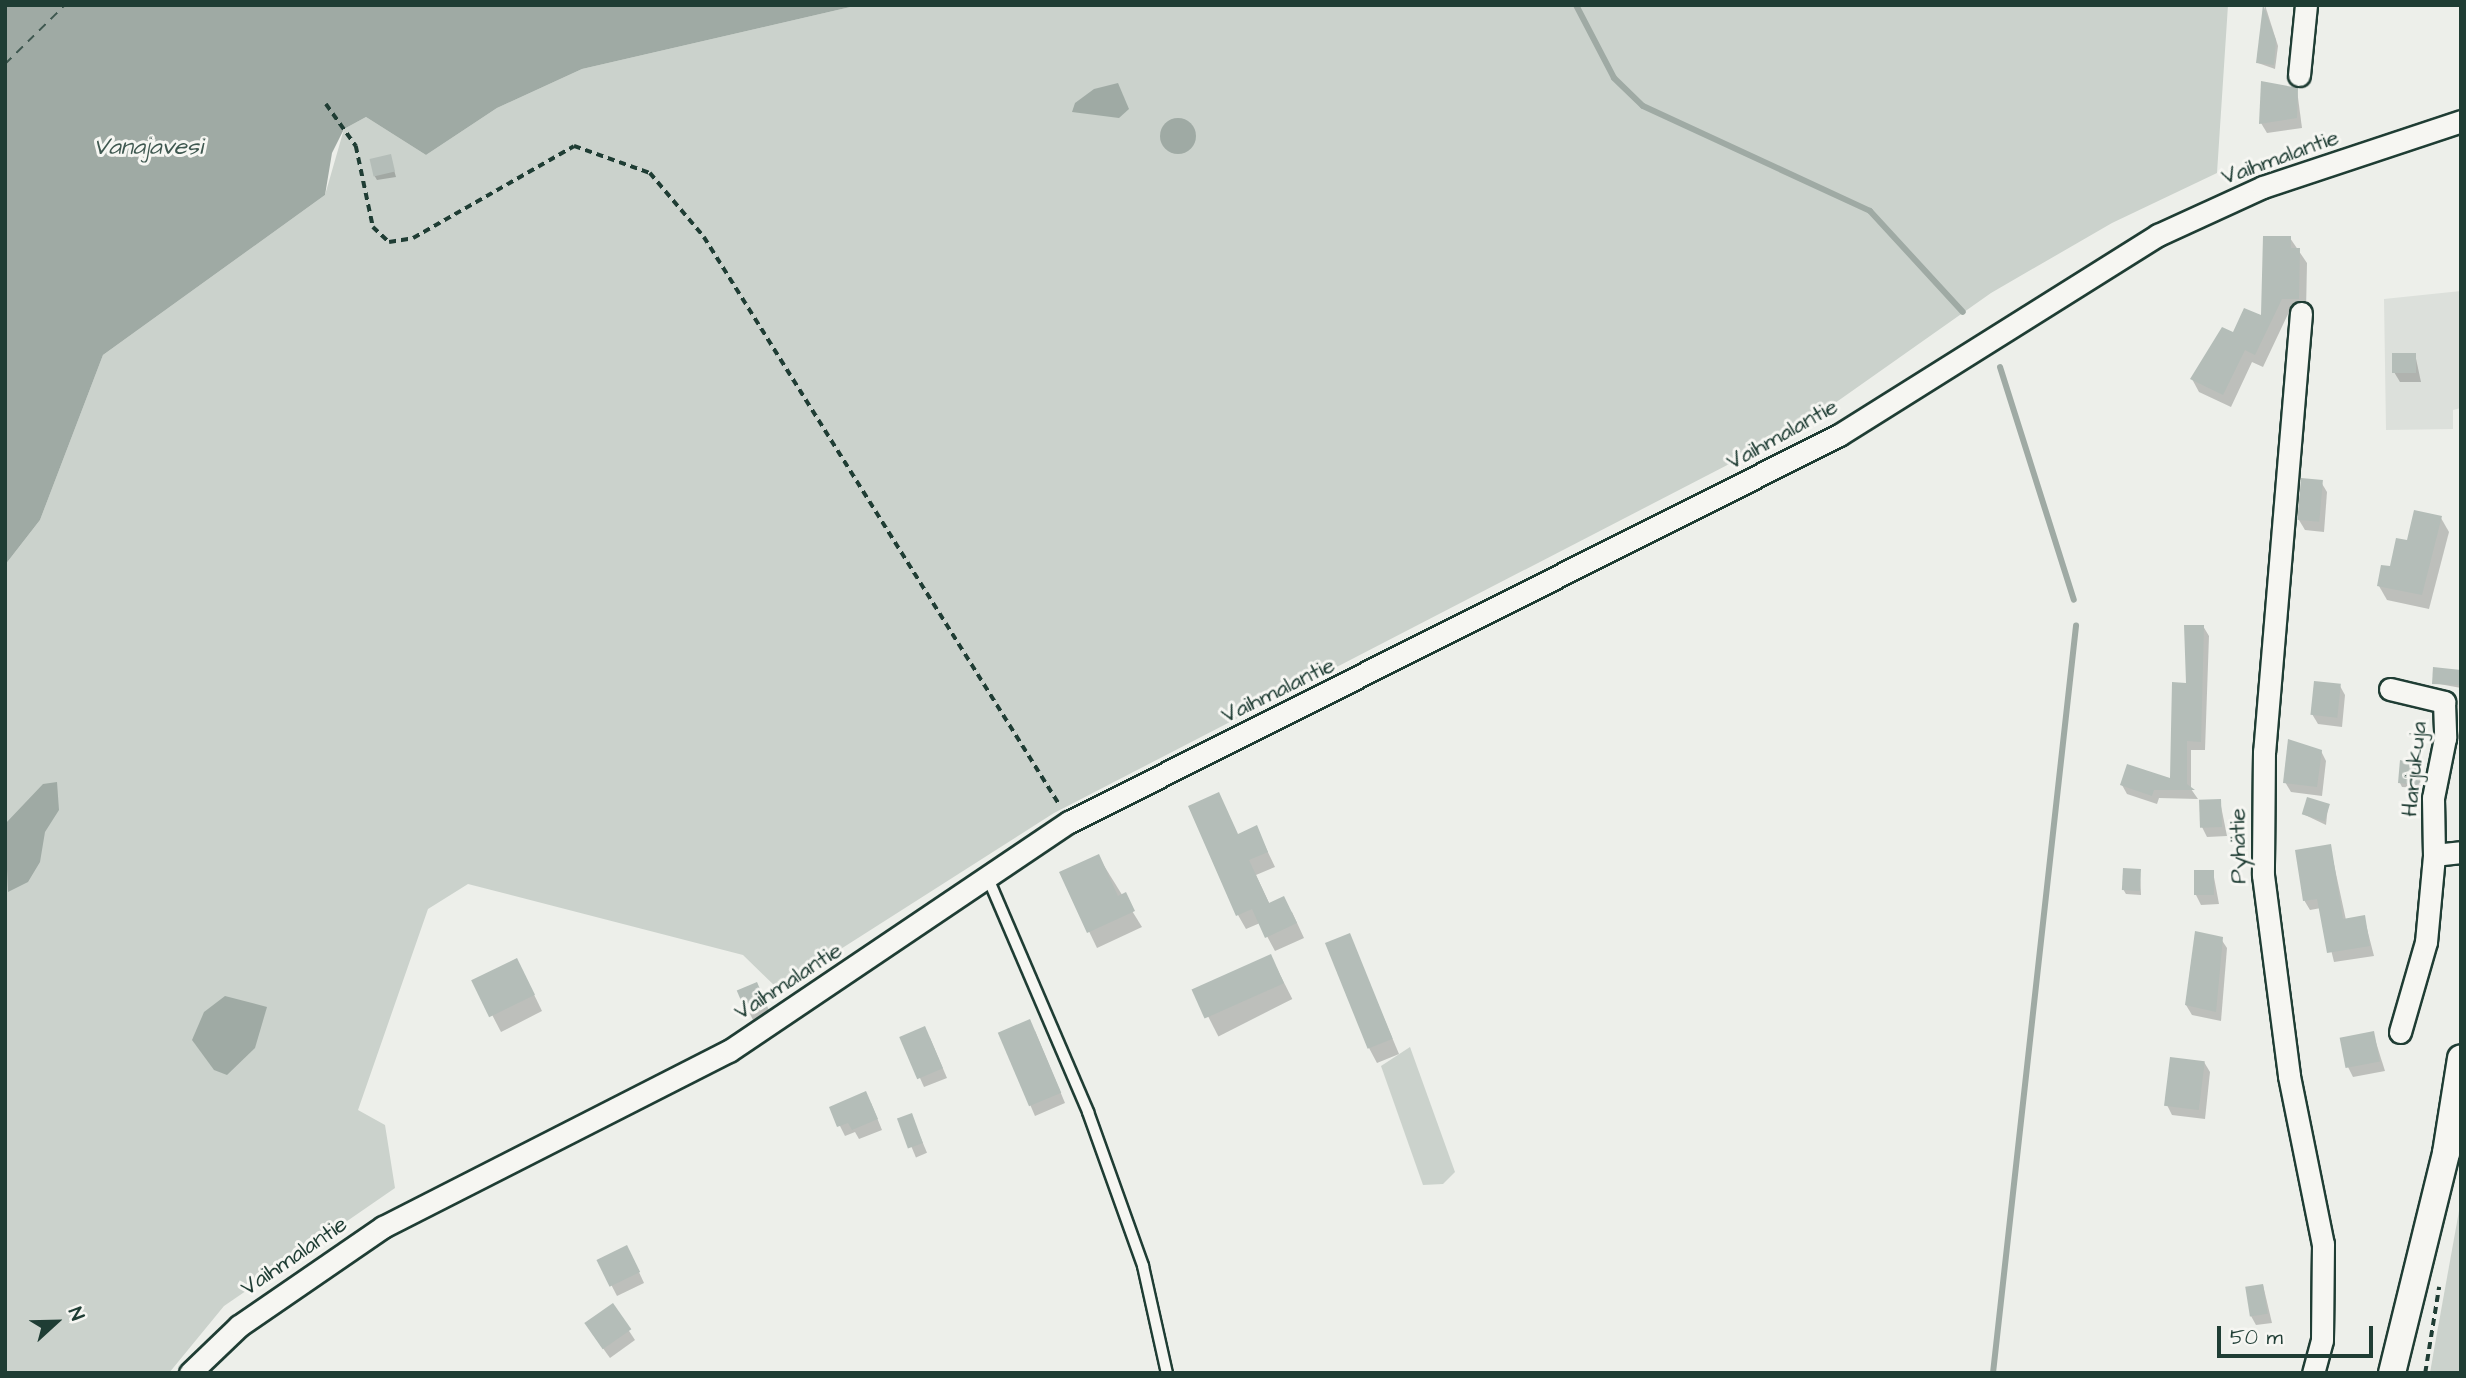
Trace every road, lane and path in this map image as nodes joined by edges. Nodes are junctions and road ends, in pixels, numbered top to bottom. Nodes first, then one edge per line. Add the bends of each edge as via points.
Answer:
1 (2306, 5) edge
2 (2299, 75) dead end
3 (326, 104) dead end
4 (2461, 121) edge
5 (2432, 134) junction
6 (2461, 134) edge
7 (2301, 313) dead end
8 (2389, 689) dead end
9 (1069, 822) junction
10 (2461, 852) edge
11 (2434, 855) junction
12 (987, 876) junction
13 (2400, 1032) dead end
14 (2461, 1058) edge
15 (190, 1373) edge
16 (1167, 1373) edge
17 (2313, 1373) edge
18 (2392, 1373) edge

1 - 2 street
3 - 9 path via 356,146 373,227 389,242 414,238 574,146 650,173 705,237 969,651
4 - 5 street, Vaihmalantie
5 - 6 street, Vaihmalantie
5 - 9 street, Vaihmalantie via 2263,187 2158,235 1839,435
7 - 17 street, Pyhätie via 2263,751 2263,875 2289,1076 2323,1244 2322,1340
8 - 11 street, Harjukuja via 2444,702
9 - 12 street, Vaihmalantie
10 - 11 street
11 - 13 street, Harjukuja via 2426,942
12 - 15 street, Vaihmalantie via 729,1051 383,1227 239,1326
12 - 16 lane via 1088,1112 1143,1266
14 - 18 street via 2435,1205

